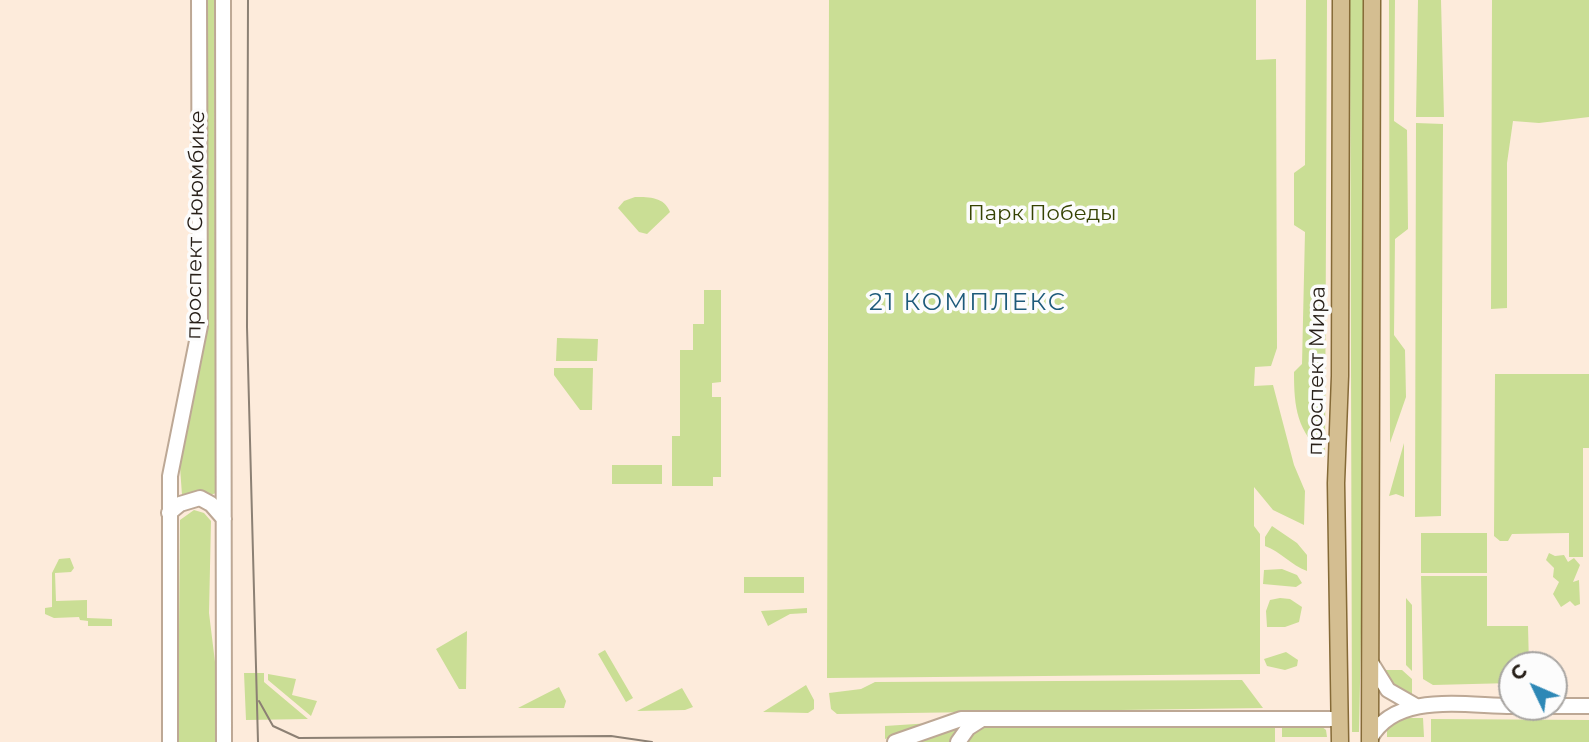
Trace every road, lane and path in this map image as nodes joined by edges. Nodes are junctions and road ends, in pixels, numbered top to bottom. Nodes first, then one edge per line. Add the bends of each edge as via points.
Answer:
1 (199, 0) edge
2 (223, 0) edge
3 (1341, 0) edge
4 (1372, 0) edge
5 (169, 513) junction
6 (224, 519) junction
7 (1370, 661) junction
8 (1416, 706) junction
9 (1498, 706) edge
10 (1568, 706) edge
11 (1589, 706) edge
12 (982, 719) junction
13 (1340, 719) junction
14 (170, 735) edge
15 (1340, 741) edge
16 (1370, 741) edge
17 (159, 742) edge
18 (226, 742) edge
19 (895, 742) edge
20 (958, 742) edge

1 - 5 main road, проспект Сююмбике via 200,326 170,476
2 - 6 main road, проспект Сююмбике
3 - 13 main road, проспект Мира via 1336,482
4 - 7 main road
5 - 6 main road via 200,498
5 - 14 main road, проспект Сююмбике
6 - 18 main road, проспект Сююмбике
7 - 8 main road via 1388,690
7 - 16 main road
8 - 9 main road
8 - 16 main road via 1387,717
10 - 11 main road
12 - 13 main road
12 - 19 main road via 961,719
12 - 20 main road
13 - 15 main road, проспект Мира
14 - 17 main road

